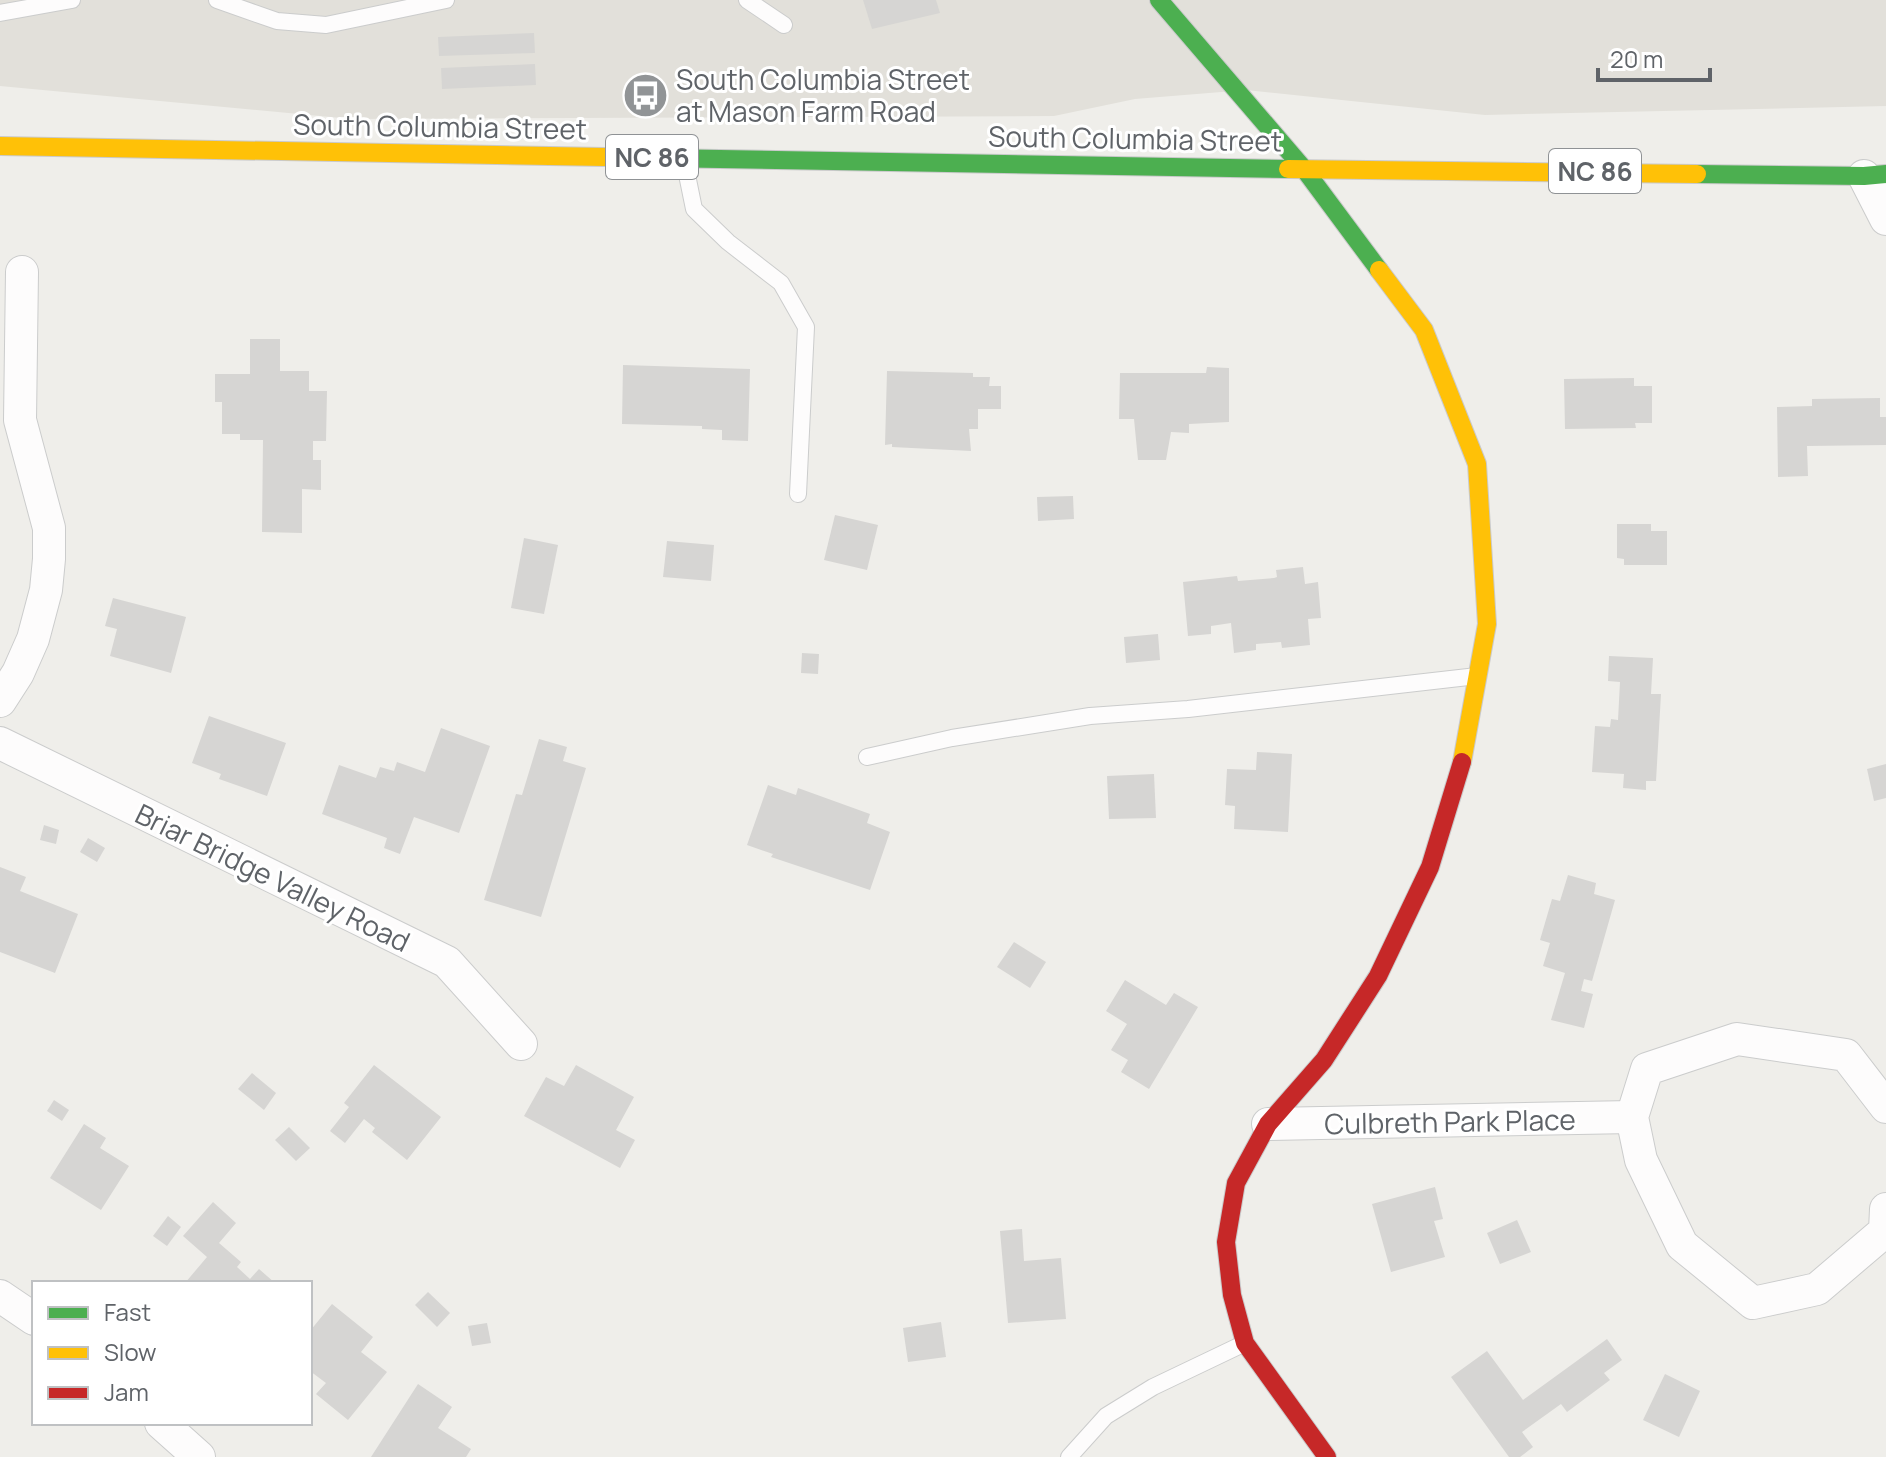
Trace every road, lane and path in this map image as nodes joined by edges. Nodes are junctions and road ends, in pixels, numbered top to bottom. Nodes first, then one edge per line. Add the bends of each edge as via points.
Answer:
1 (72, 0) edge
2 (217, 0) edge
3 (446, 0) edge
4 (747, 0) edge
5 (1159, 0) edge
6 (0, 13) edge
7 (784, 25) dead end
8 (0, 146) edge
9 (684, 158) junction
10 (1304, 169) junction
11 (1875, 175) edge
12 (1886, 219) edge
13 (22, 272) dead end
14 (798, 494) dead end
15 (1479, 676) junction
16 (0, 701) edge
17 (0, 743) edge
18 (867, 757) dead end
19 (521, 1044) dead end
20 (1886, 1107) edge
21 (1632, 1117) junction
22 (1268, 1124) junction
23 (1886, 1209) edge
24 (0, 1296) edge
25 (32, 1318) edge
26 (1245, 1343) junction
27 (163, 1425) edge
28 (199, 1457) edge
29 (1069, 1457) edge
30 (1327, 1457) edge

1 - 6 lane
2 - 3 lane via 277,21 326,25
4 - 7 lane
5 - 10 main road
8 - 9 main road, South Columbia Street / NC 86
9 - 10 main road, South Columbia Street / NC 86
9 - 14 lane via 694,209 781,283 806,327
10 - 11 main road, South Columbia Street / NC 86
10 - 15 main road via 1424,330 1477,464 1487,624
11 - 12 street
13 - 16 street via 20,420 49,528 49,559 33,639
15 - 18 lane via 1090,716
15 - 22 main road via 1466,751 1430,867 1378,976 1324,1060
17 - 19 street, Briar Bridge Valley Road via 447,962
20 - 21 street via 1846,1055 1737,1039 1647,1069
21 - 22 street, Culbreth Park Place
21 - 23 street via 1641,1160 1682,1245 1753,1303 1817,1289 1885,1231
22 - 26 main road via 1236,1183 1226,1242
24 - 25 street
26 - 29 lane via 1106,1416
26 - 30 main road
27 - 28 street

